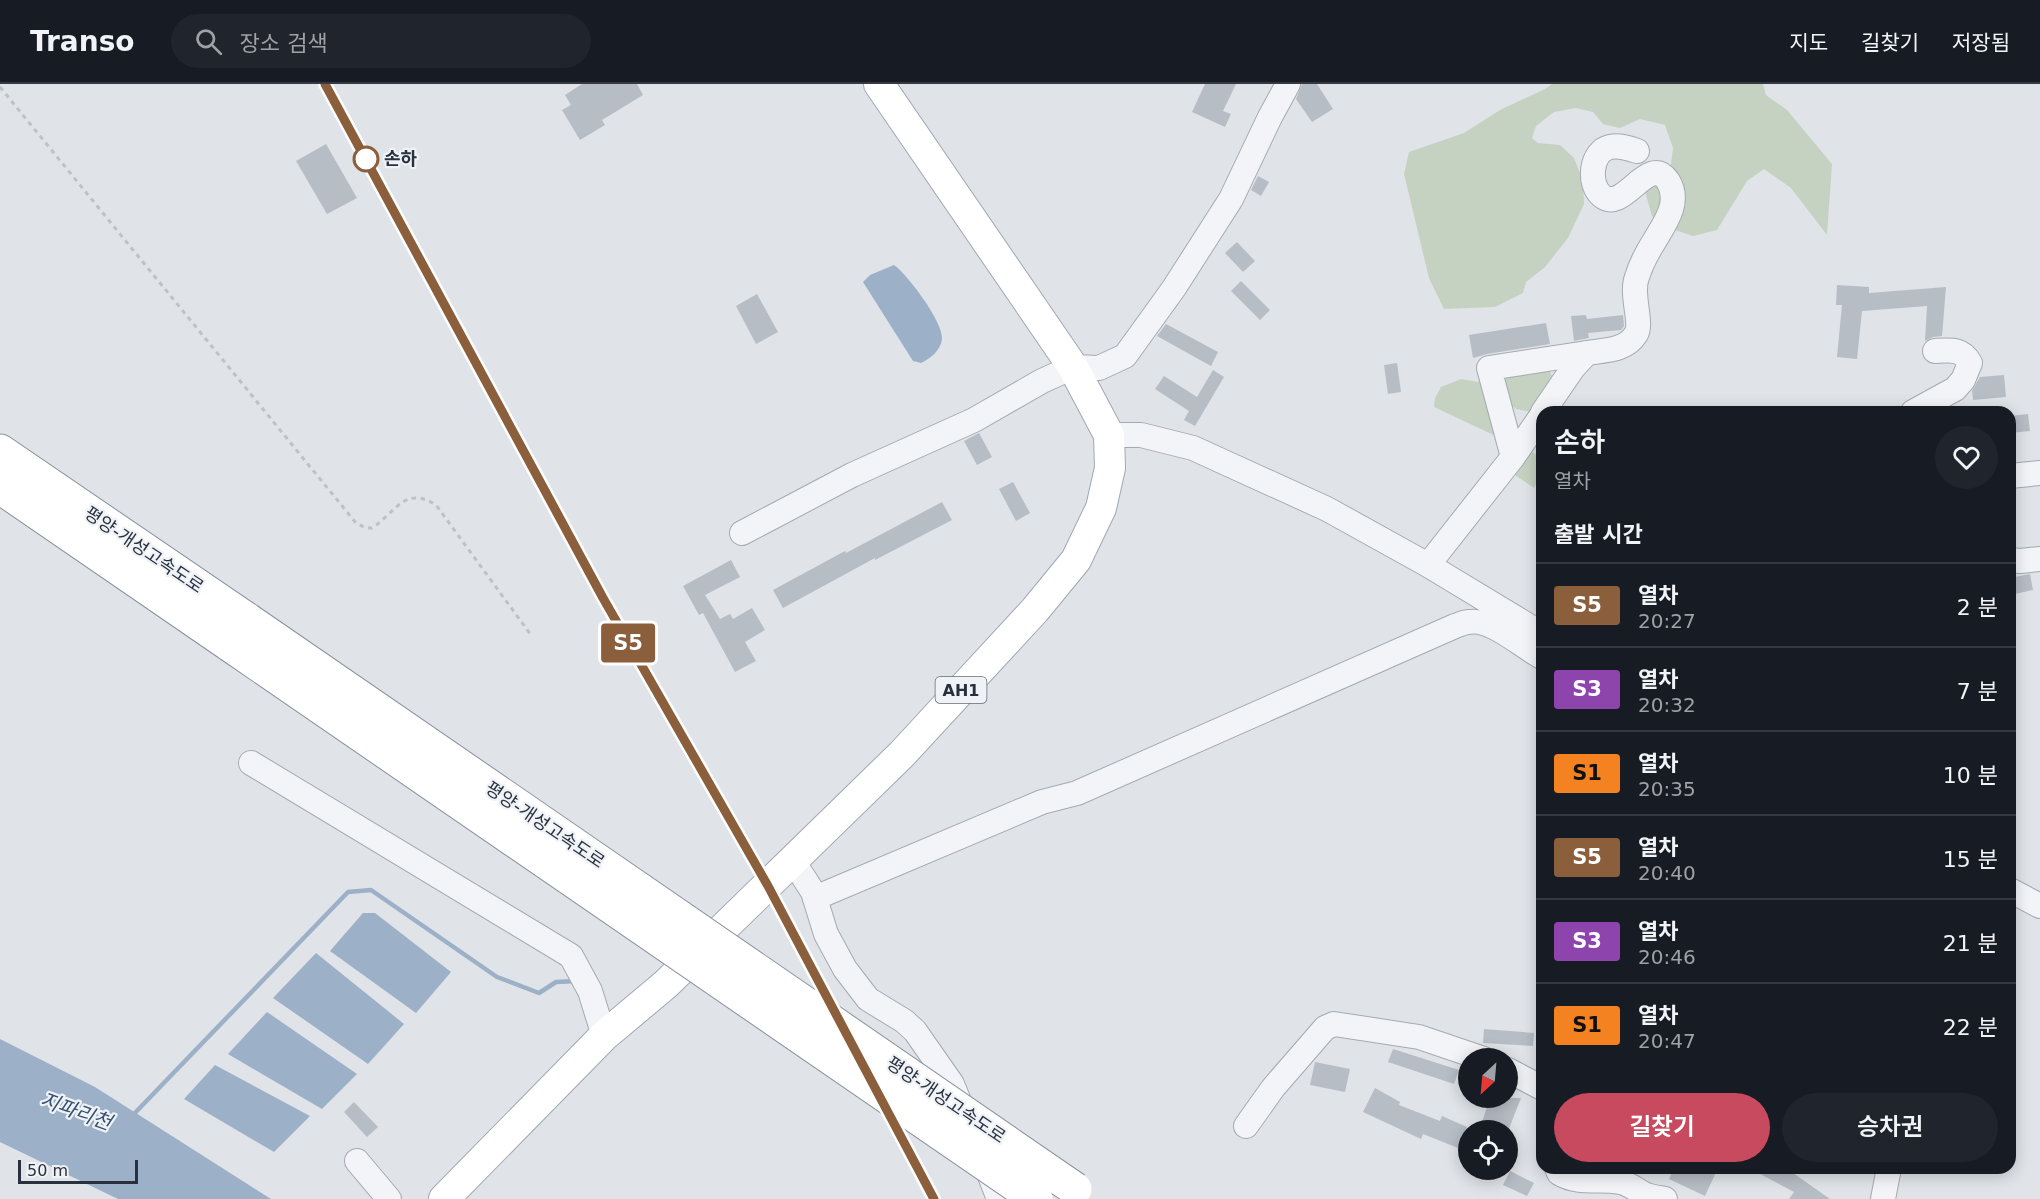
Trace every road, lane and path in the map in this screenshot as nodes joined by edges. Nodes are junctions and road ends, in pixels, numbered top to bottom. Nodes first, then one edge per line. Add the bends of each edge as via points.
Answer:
1 (879, 84) edge
2 (1284, 86) edge
3 (0, 87) edge
4 (1637, 151) dead end
5 (1935, 351) dead end
6 (1587, 352) junction
7 (1073, 368) junction
8 (1548, 406) edge
9 (1924, 406) edge
10 (1536, 423) edge
11 (1109, 435) junction
12 (0, 451) edge
13 (1513, 457) junction
14 (2040, 473) edge
15 (2016, 475) edge
16 (0, 488) edge
17 (742, 532) dead end
18 (2040, 559) edge
19 (2016, 561) edge
20 (1428, 565) junction
21 (1536, 630) edge
22 (239, 633) junction
23 (531, 636) dead end
24 (1536, 653) edge
25 (251, 763) dead end
26 (793, 861) junction
27 (2016, 893) edge
28 (815, 898) junction
29 (2040, 906) edge
30 (604, 1036) junction
31 (1458, 1050) edge
32 (1518, 1075) edge
33 (1536, 1085) edge
34 (1246, 1126) dead end
35 (357, 1161) dead end
36 (1561, 1174) edge
37 (1888, 1174) edge
38 (1083, 1194) edge
39 (1650, 1198) edge
40 (389, 1199) edge
41 (444, 1199) edge
42 (999, 1199) edge
43 (1036, 1199) edge
44 (1883, 1199) edge

1 - 7 main road, AH1
2 - 7 street via 1231,199 1125,356 1099,368
3 - 23 path via 356,523 372,528 406,500 419,496 428,499
4 - 6 street via 1623,146 1600,152 1593,172 1595,187 1602,196 1616,198 1651,173 1659,175 1667,180 1673,193 1672,208 1636,279 1639,328 1635,337 1620,348
5 - 9 street via 1956,350 1970,363 1955,389
6 - 8 street
6 - 13 street via 1489,368
7 - 11 main road, AH1
7 - 17 street
10 - 13 street
11 - 20 street via 1141,435 1193,448 1327,509
11 - 26 main road, AH1 via 1110,468 1101,508 1076,560 902,754
12 - 22 highway, 평양-개성고속도로
13 - 20 street
14 - 15 street
16 - 22 highway, 평양-개성고속도로
18 - 19 street
20 - 21 street
22 - 38 highway, 평양-개성고속도로, bridge
22 - 43 highway, 평양-개성고속도로, bridge
24 - 28 street via 1483,623 1470,621 1455,626 1077,793 1042,802
25 - 30 street via 571,956 586,983
26 - 28 street
26 - 30 main road, AH1 via 666,984
27 - 29 street
28 - 42 street via 826,934 856,984 868,999 915,1031 942,1067
30 - 41 main road, AH1
31 - 34 street via 1419,1037 1334,1024 1325,1028 1273,1088
32 - 33 street
35 - 40 street
36 - 39 street via 1589,1182 1620,1182
37 - 44 street

